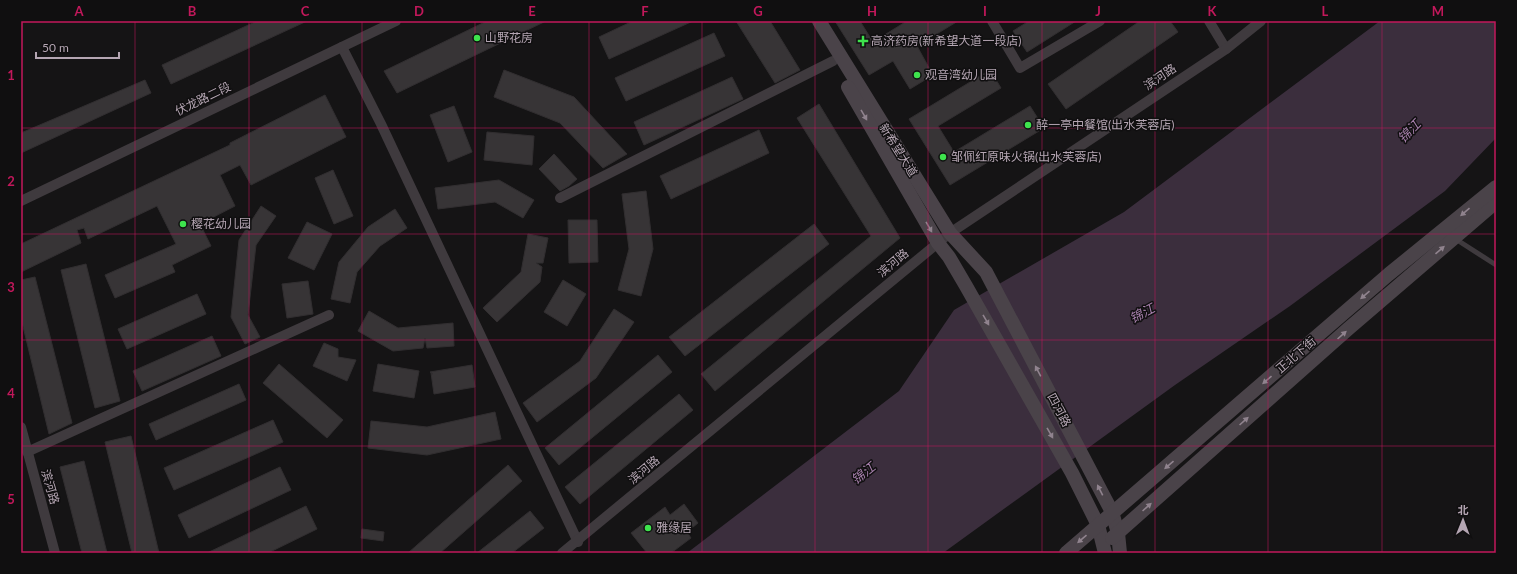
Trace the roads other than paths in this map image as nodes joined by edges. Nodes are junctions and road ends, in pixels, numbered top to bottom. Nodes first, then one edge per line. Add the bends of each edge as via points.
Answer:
1 (396, 21) edge
2 (808, 21) edge
3 (819, 21) edge
4 (992, 21) edge
5 (1100, 21) edge
6 (1209, 21) edge
7 (1261, 21) edge
8 (342, 47) junction
9 (1226, 48) junction
10 (833, 61) junction
11 (1496, 188) edge
12 (560, 198) dead end
13 (21, 201) edge
14 (1496, 202) edge
15 (950, 233) junction
16 (1454, 238) junction
17 (938, 243) junction
18 (1496, 265) edge
19 (986, 272) joint
20 (329, 315) dead end
21 (21, 427) edge
22 (27, 452) junction
23 (1112, 512) junction
24 (1098, 526) junction
25 (1118, 533) junction
26 (578, 542) junction
27 (1101, 551) edge
28 (55, 553) edge
29 (562, 553) edge
30 (1066, 553) edge
31 (1120, 553) edge

1 - 8 street, 伏龙路二段
2 - 10 street, 四河路
3 - 15 street, 新希望大道
4 - 5 street via 1020,68
6 - 9 street
7 - 9 street, 滨河路
8 - 13 street, 伏龙路二段
8 - 26 street via 381,124
9 - 15 street, 滨河路
10 - 12 street
10 -> 17 street, 四河路
11 -> 23 street, 正北下街 via 1389,274 1164,470
14 - 16 street, 正北下街
15 - 17 street, 滨河路
15 - 19 street, 新希望大道
16 - 18 lane
25 -> 16 street, 正北下街
17 -> 24 street, 四河路 via 966,286 1072,472
17 - 26 street, 滨河路
23 -> 19 street, 四河路
20 - 22 street
21 - 22 street, 滨河路
22 - 28 street, 滨河路
23 - 24 street, 正北下街
23 - 25 street, 四河路
24 - 27 street, 四河路
24 -> 30 street, 正北下街
25 - 27 street, 正北下街
25 - 31 street, 四河路
26 - 29 street, 滨河路

